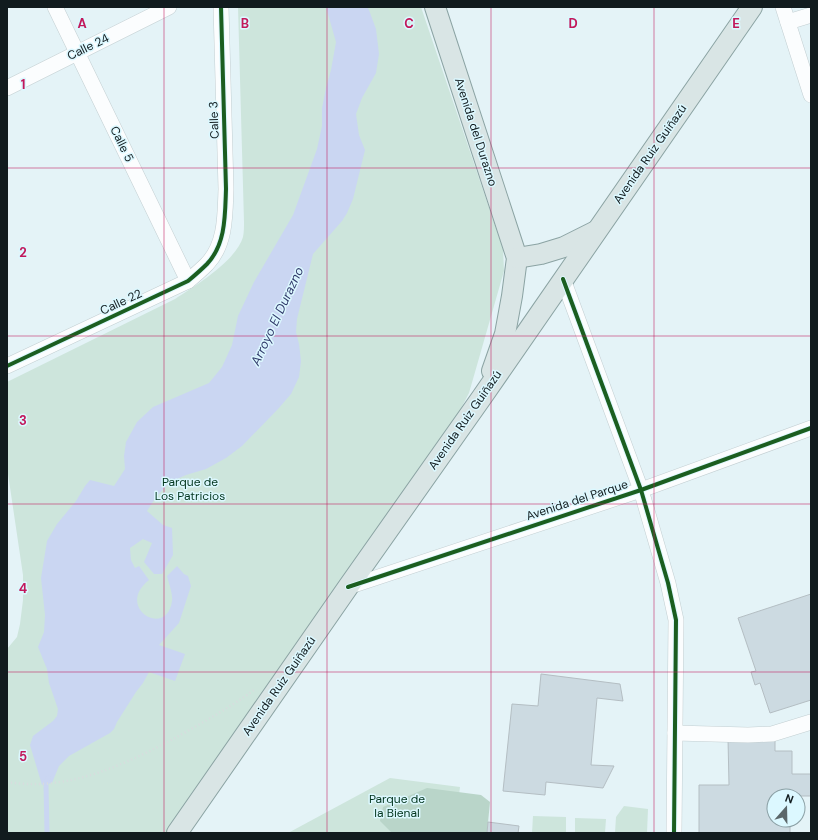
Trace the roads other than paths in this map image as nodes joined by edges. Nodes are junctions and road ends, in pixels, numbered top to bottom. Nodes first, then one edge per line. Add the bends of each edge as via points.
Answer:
1 (55, 7) edge
2 (169, 7) edge
3 (221, 7) edge
4 (435, 7) edge
5 (752, 7) edge
6 (783, 7) edge
7 (811, 15) edge
8 (788, 22) junction
9 (77, 53) junction
10 (7, 88) edge
11 (811, 95) edge
12 (598, 230) junction
13 (223, 233) joint
14 (517, 258) junction
15 (564, 279) junction
16 (188, 281) junction
17 (7, 366) edge
18 (482, 397) junction
19 (811, 428) edge
20 (641, 490) junction
21 (348, 587) junction
22 (811, 722) edge
23 (675, 733) junction
24 (178, 833) edge
25 (674, 833) edge

1 - 9 street, Calle 5
2 - 9 street, Calle 24
3 - 13 street, Calle 3 via 226,189
4 - 14 main road, Avenida del Durazno
5 - 12 main road, Avenida Ruiz Guiñazú
6 - 8 street
7 - 8 street
8 - 11 street
9 - 10 street, Calle 24
9 - 16 street, Calle 5
12 - 14 main road via 564,247
12 - 15 main road, Avenida Ruiz Guiñazú
13 - 16 street, Calle 22 via 208,263
14 - 18 main road via 505,334
15 - 18 main road, Avenida Ruiz Guiñazú
15 - 20 street
16 - 17 street, Calle 22
18 - 21 main road, Avenida Ruiz Guiñazú
19 - 20 street, Avenida del Parque
20 - 21 street, Avenida del Parque
20 - 23 street via 676,620
21 - 24 main road, Avenida Ruiz Guiñazú
22 - 23 street via 766,734
23 - 25 street

